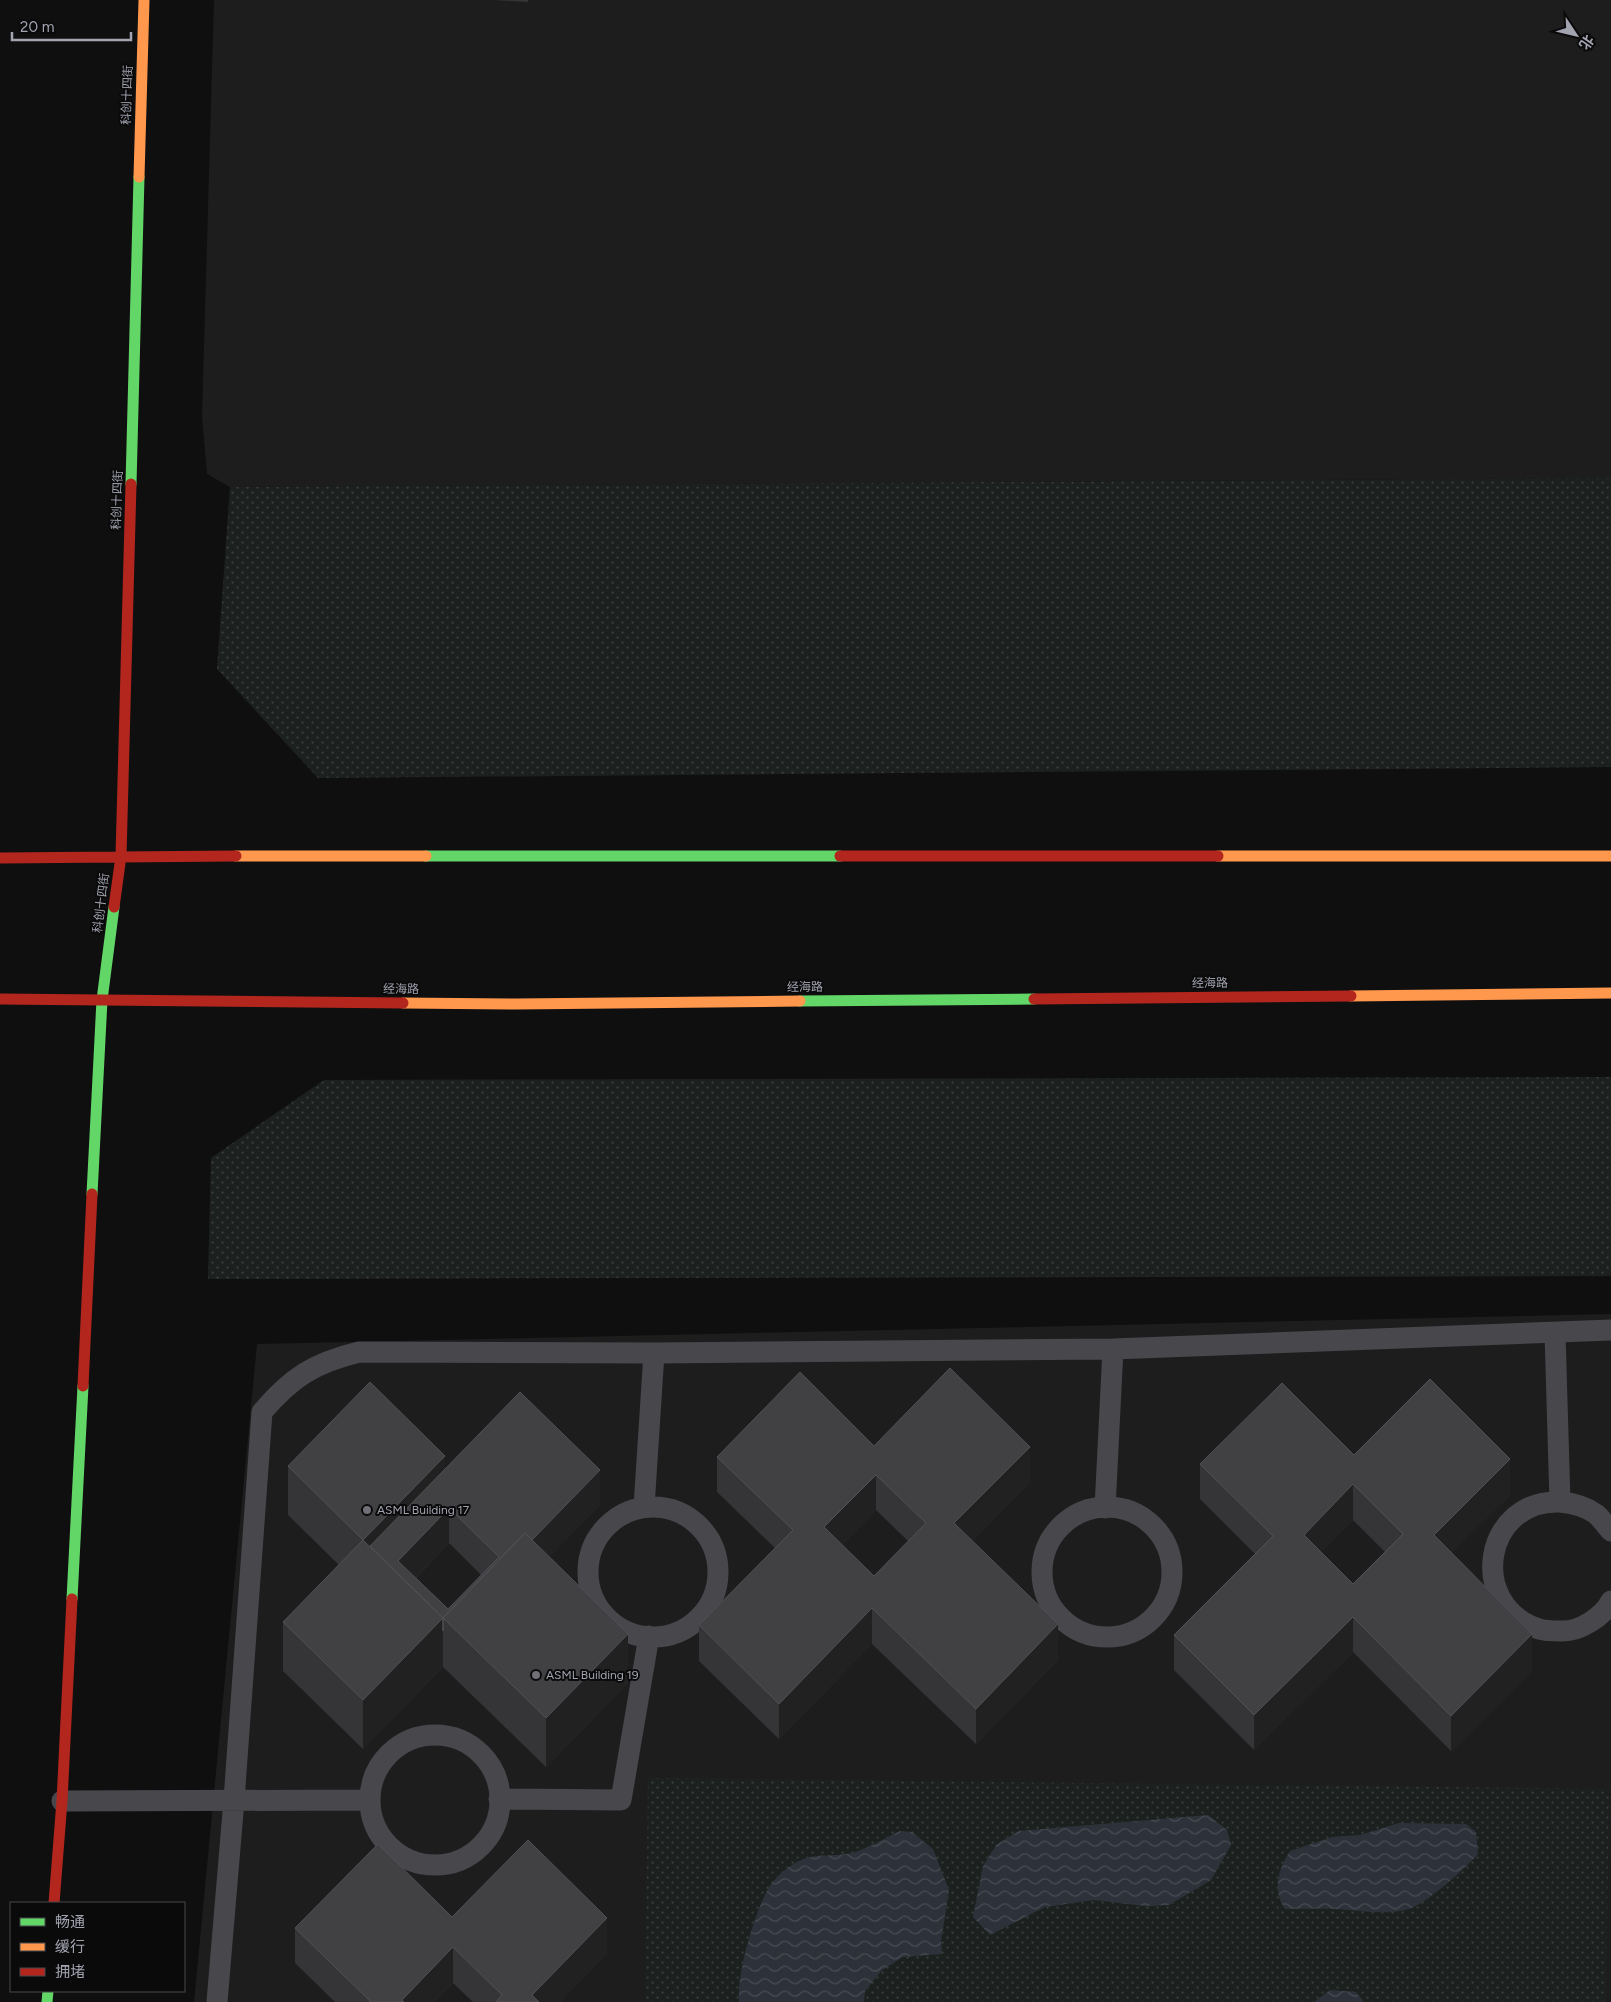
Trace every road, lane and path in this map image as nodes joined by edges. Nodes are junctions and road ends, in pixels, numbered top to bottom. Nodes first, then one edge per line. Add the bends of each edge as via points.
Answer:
1 (144, 0) edge
2 (121, 856) junction
3 (1611, 856) edge
4 (0, 858) edge
5 (1611, 993) edge
6 (0, 999) edge
7 (102, 1000) junction
8 (1611, 1330) edge
9 (1555, 1332) junction
10 (1113, 1349) junction
11 (654, 1353) junction
12 (1560, 1502) junction
13 (644, 1507) junction
14 (1105, 1508) junction
15 (1611, 1531) edge
16 (1611, 1601) edge
17 (649, 1636) junction
18 (234, 1800) junction
19 (370, 1800) junction
20 (498, 1800) junction
21 (62, 1801) junction
22 (54, 1902) edge
23 (217, 2002) edge

1 - 2 main road, 科创十四街
2 - 3 main road
2 - 4 main road
2 - 7 main road, 科创十四街
5 - 7 main road, 经海路 via 516,1004
6 - 7 main road, 经海路
7 - 21 main road, 科创十四街
8 - 9 lane
9 - 10 lane
9 - 12 lane
10 - 11 lane
10 - 14 lane
11 - 13 lane
11 - 18 lane via 359,1352 320,1364 280,1391 262,1412
12 - 15 lane via 1573,1503 1596,1514
12 - 16 lane via 1547,1502 1523,1511 1504,1528 1493,1550 1492,1566 1492,1576 1501,1600 1517,1619 1540,1630 1566,1631 1590,1623
13 - 17 lane via 619,1515 601,1533 590,1556 589,1581 596,1606 614,1624 637,1635
13 - 17 lane via 670,1508 692,1519 710,1538 718,1562 717,1588 705,1611 687,1628 662,1637
14 - 14 lane via 1123,1508 1146,1520 1163,1538 1172,1562 1170,1588 1159,1611 1140,1628 1116,1637 1090,1636 1067,1625 1050,1606 1042,1582 1043,1556 1054,1533 1073,1516 1097,1507
17 - 20 lane via 621,1800
18 - 19 lane
18 - 21 lane
18 - 23 lane
19 - 20 lane via 378,1833 396,1852 418,1863 444,1864 468,1856 487,1839 498,1816
19 - 20 lane via 371,1784 382,1760 401,1744 425,1735 450,1736 474,1747 491,1766 499,1790
21 - 22 main road, 科创十四街

